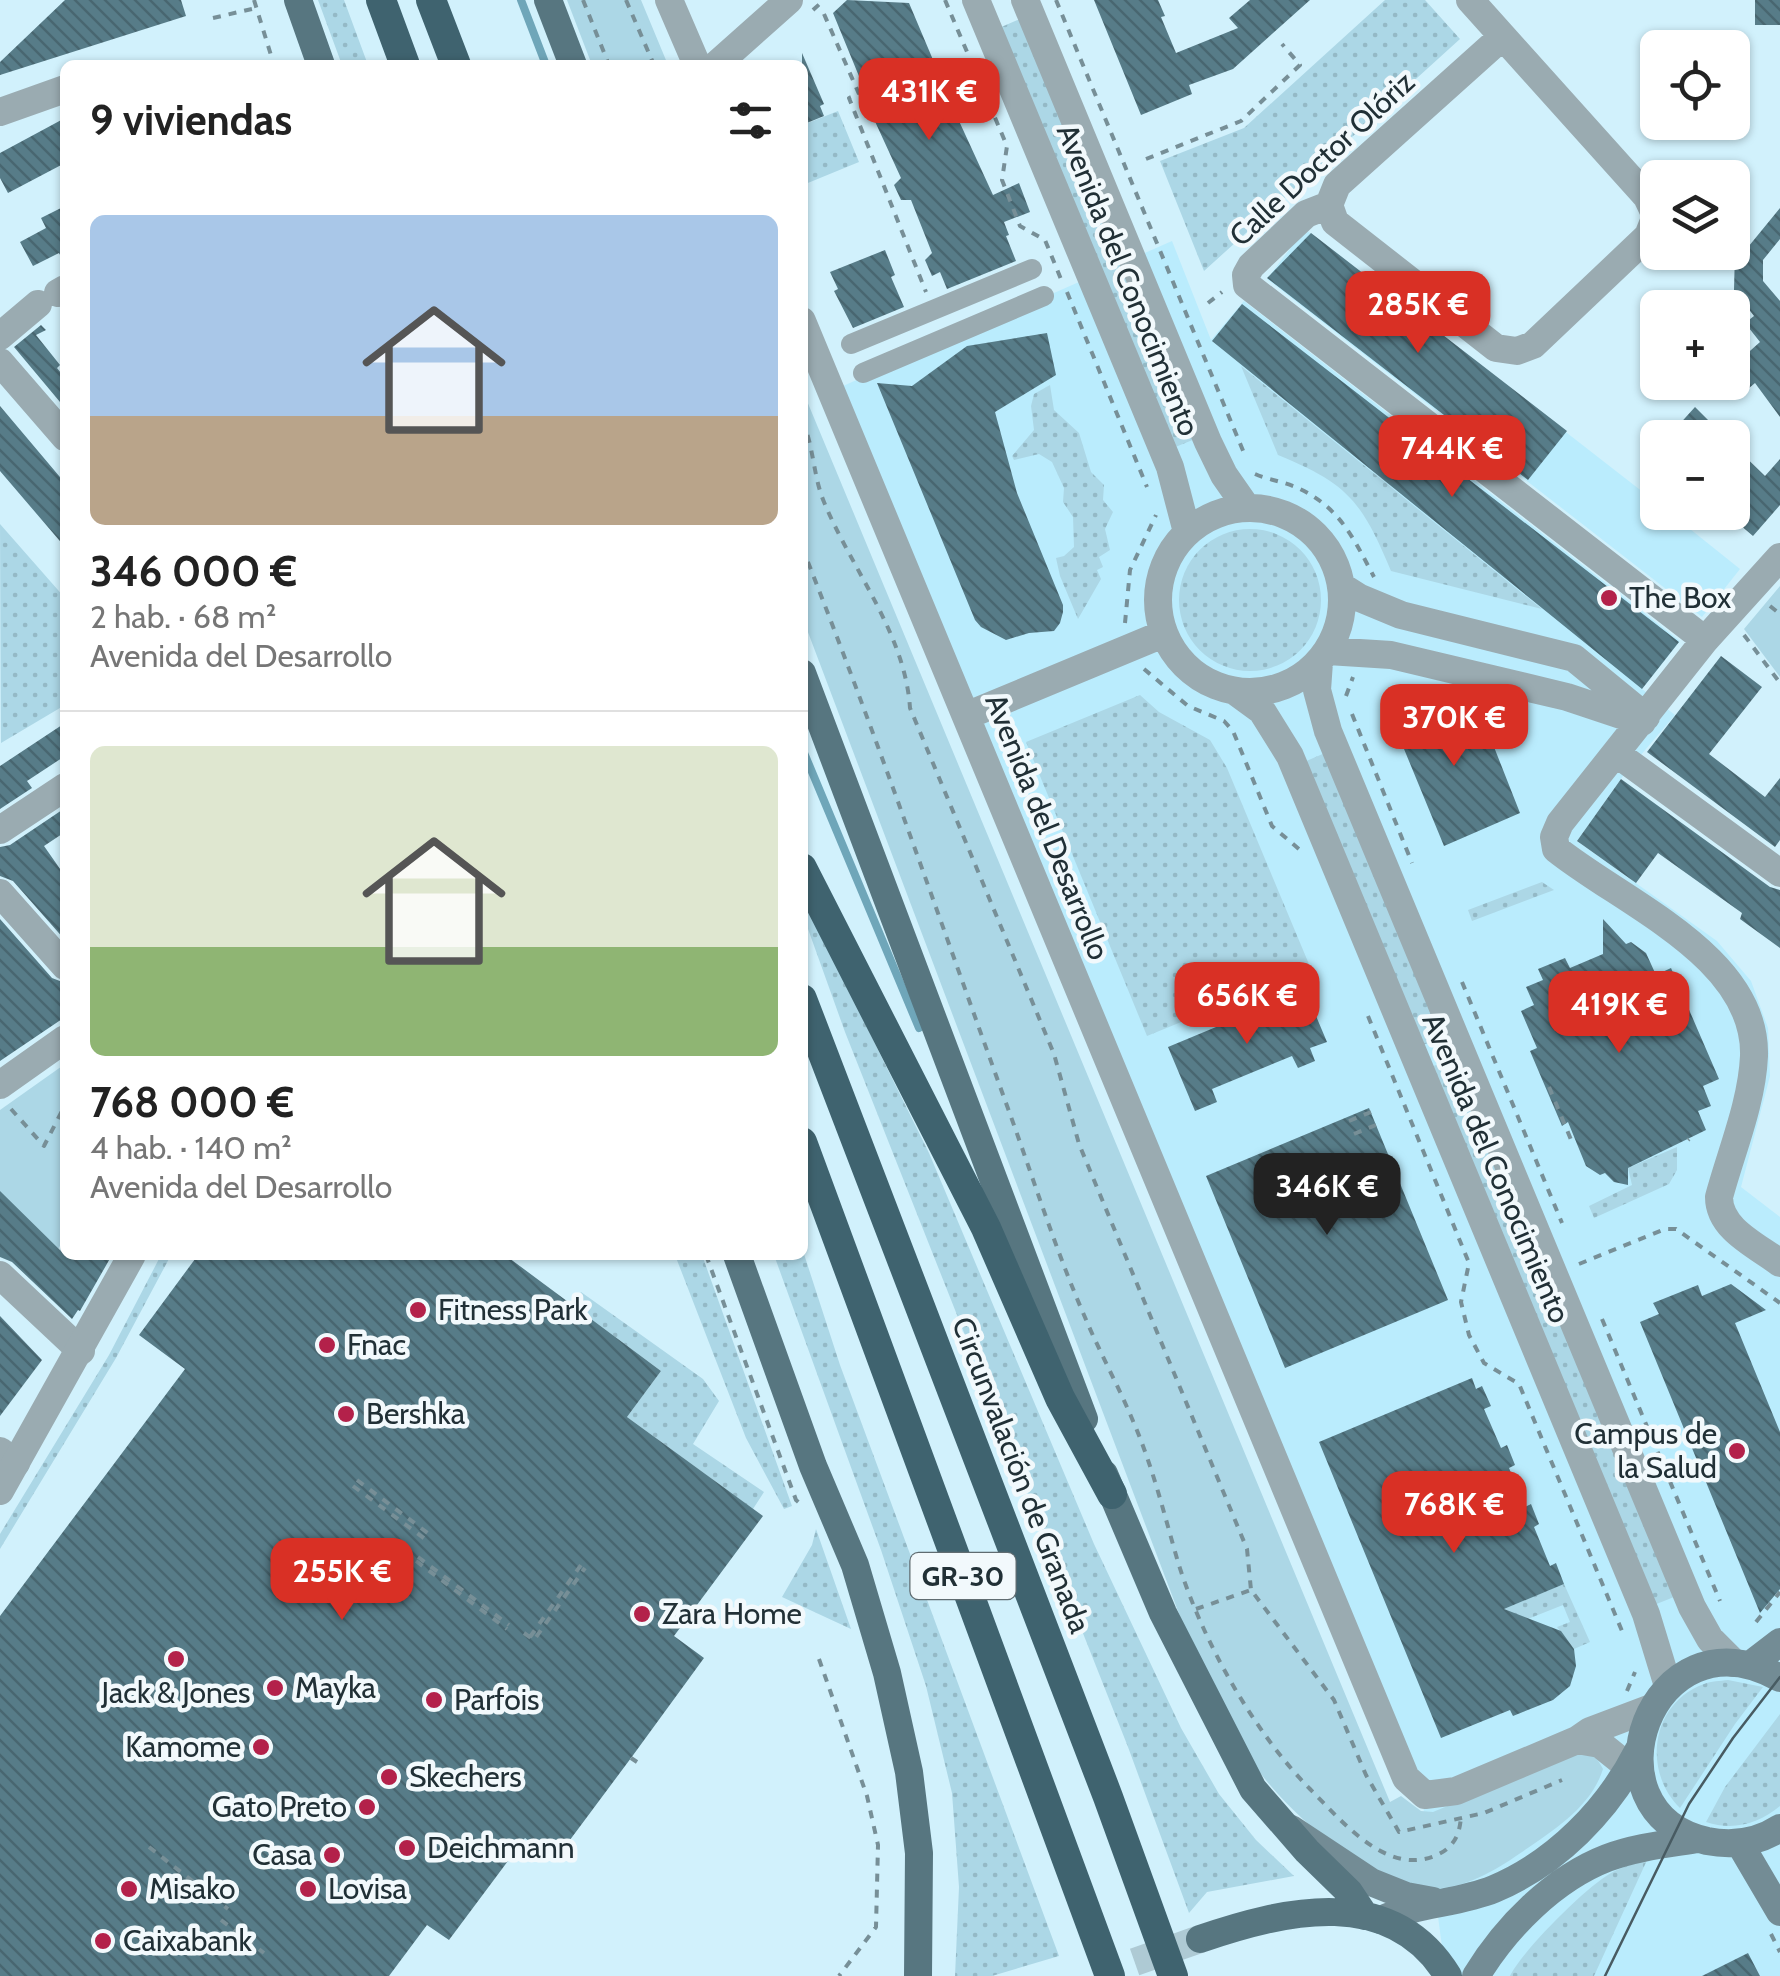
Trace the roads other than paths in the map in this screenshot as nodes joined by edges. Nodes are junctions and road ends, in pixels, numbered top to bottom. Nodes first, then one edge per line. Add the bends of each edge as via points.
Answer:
1 (298, 0) edge
2 (381, 0) edge
3 (431, 0) edge
4 (548, 0) edge
5 (669, 0) edge
6 (789, 0) edge
7 (976, 0) edge
8 (1025, 0) edge
9 (1470, 0) edge
10 (1502, 37) junction
11 (319, 60) edge
12 (404, 60) edge
13 (454, 60) edge
14 (571, 60) edge
15 (694, 60) edge
16 (722, 60) edge
17 (60, 92) edge
18 (0, 112) edge
19 (1640, 189) edge
20 (1330, 205) junction
21 (1640, 244) edge
22 (1032, 269) dead end
23 (54, 296) edge
24 (1044, 296) dead end
25 (808, 334) edge
26 (0, 336) edge
27 (851, 344) dead end
28 (0, 362) edge
29 (863, 373) dead end
30 (60, 431) edge
31 (1248, 508) junction
32 (1187, 532) junction
33 (1780, 558) edge
34 (1342, 586) junction
35 (1163, 634) junction
36 (1705, 640) junction
37 (1323, 656) junction
38 (1574, 658) junction
39 (808, 689) edge
40 (1236, 692) junction
41 (1567, 697) junction
42 (966, 716) junction
43 (1644, 719) junction
44 (1617, 754) junction
45 (60, 789) edge
46 (0, 830) edge
47 (1779, 870) edge
48 (808, 880) edge
49 (0, 893) edge
50 (60, 960) edge
51 (808, 1015) edge
52 (60, 1043) edge
53 (4, 1083) edge
54 (808, 1158) edge
55 (129, 1260) edge
56 (739, 1260) edge
57 (1780, 1263) edge
58 (0, 1276) edge
59 (80, 1350) junction
60 (4, 1474) edge
61 (1112, 1494) junction
62 (1780, 1642) edge
63 (1742, 1664) junction
64 (1780, 1678) edge
65 (1659, 1697) junction
66 (1578, 1740) junction
67 (1636, 1765) junction
68 (1284, 1825) junction
69 (1780, 1828) edge
70 (1698, 1839) junction
71 (1740, 1844) junction
72 (1444, 1903) junction
73 (1533, 1906) junction
74 (1780, 1912) edge
75 (1373, 1918) junction
76 (1200, 1939) tunnel mouth
77 (918, 1976) edge
78 (1110, 1976) edge
79 (1173, 1976) edge
80 (1448, 1976) edge
81 (1476, 1976) edge
82 (1496, 1976) edge

1 - 11 main road
2 - 12 highway
3 - 13 highway
4 - 14 main road
5 - 15 street
6 - 16 street
7 - 32 street, Avenida del Conocimiento via 1170,466
8 - 31 street, Avenida del Conocimiento via 1212,450
9 - 10 street
10 - 19 street
10 - 20 street, Calle Doctor Olóriz via 1337,186
17 - 18 street
20 - 21 street via 1335,222 1435,301 1496,348 1517,351 1533,345
20 - 36 street, Calle Doctor Olóriz via 1306,214 1250,266 1247,285
22 - 27 street
23 - 26 street
24 - 29 street
25 - 42 street, Avenida del Desarrollo
28 - 30 street
31 - 32 street via 1216,514
31 - 34 street via 1280,513 1310,530 1330,553
32 - 35 street via 1159,582
33 - 36 street
34 - 37 street via 1341,619
34 - 38 street via 1401,615
35 - 40 street via 1178,660 1210,684
35 - 42 street
36 - 43 street
37 - 40 street via 1302,677 1269,691
37 - 41 street via 1391,654
37 - 63 street, Avenida del Conocimiento via 1317,690 1328,731 1542,1248 1692,1607 1710,1640
38 - 41 street
38 - 43 street
39 - 61 main road
40 - 65 street, Avenida del Conocimiento via 1262,710 1290,756 1646,1614
41 - 43 street
42 - 66 street, Avenida del Desarrollo via 1406,1778 1425,1796 1456,1790
43 - 44 street
44 - 47 street
44 - 57 street via 1560,823 1556,849 1703,952 1736,990 1750,1020 1754,1055 1719,1210 1725,1222
45 - 46 street
48 - 61 highway via 986,1228 1060,1398
49 - 50 street
51 - 79 highway, Circunvalación de Granada / GR-30
52 - 53 street
54 - 78 highway, GR-30
55 - 59 street
56 - 77 main road via 856,1566 887,1673 910,1772 919,1854
58 - 59 street
59 - 60 street
61 - 68 main road via 1253,1789
62 - 63 main road
63 - 64 main road
63 - 65 main road via 1702,1667
65 - 66 street
65 - 67 main road via 1641,1731
66 - 67 street via 1600,1744
67 - 70 main road via 1659,1812
67 - 72 main road via 1576,1834 1536,1864 1494,1888
68 - 72 main road via 1372,1882
68 - 75 main road
69 - 71 main road
70 - 71 main road
70 - 73 main road via 1604,1859
71 - 74 main road
72 - 75 main road
73 - 81 main road
73 - 82 main road
75 - 76 main road via 1308,1912 1259,1919
75 - 80 main road via 1410,1932

